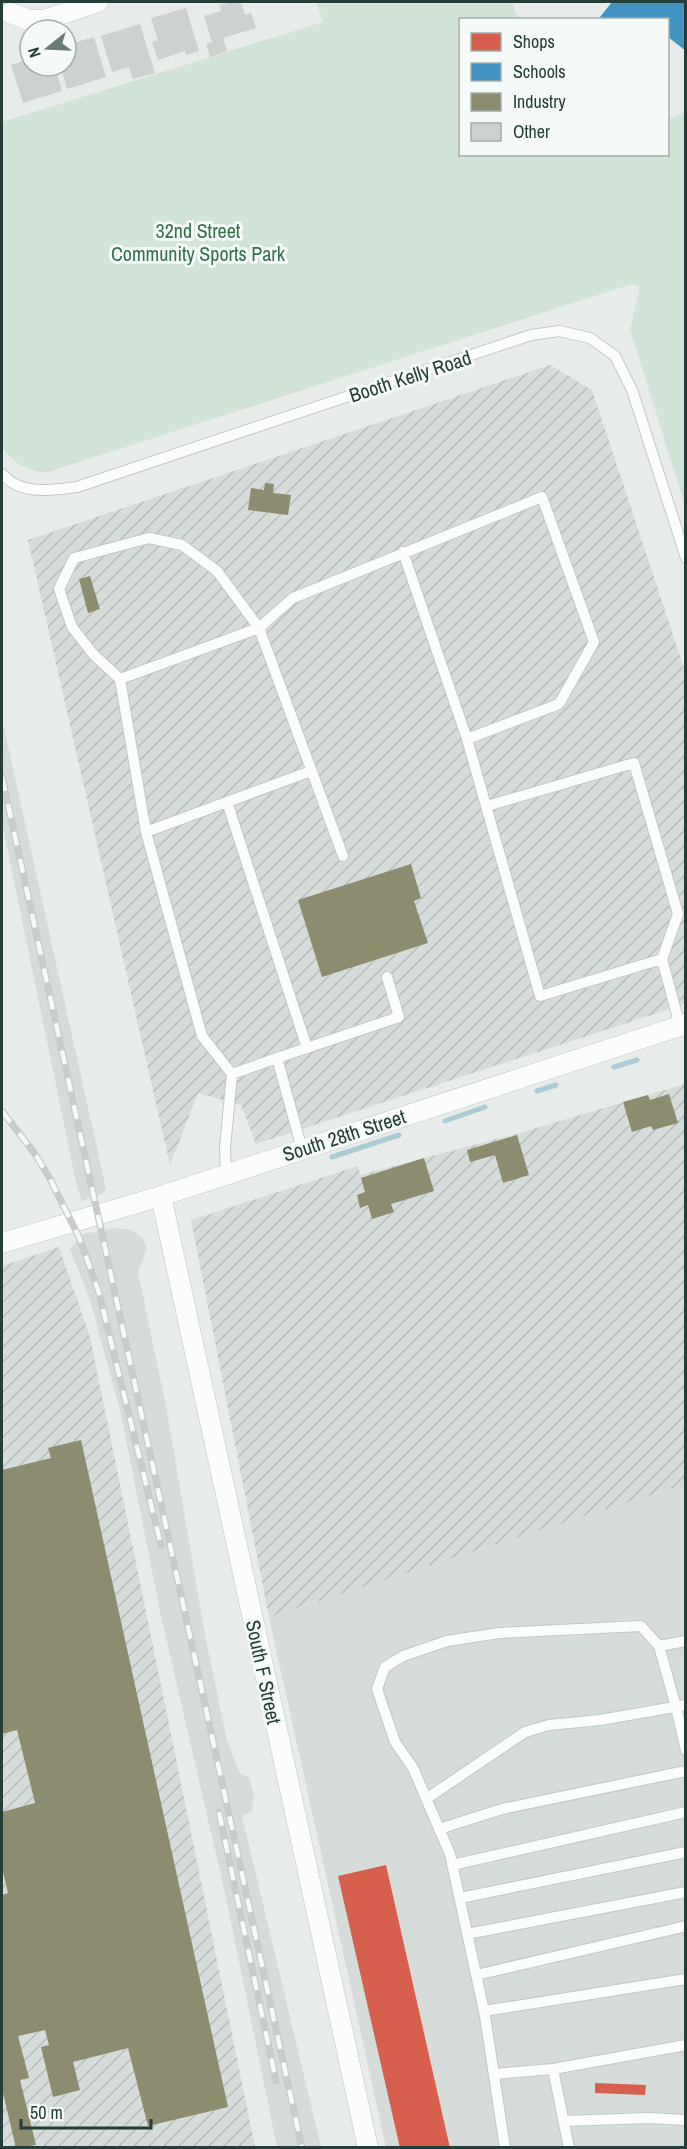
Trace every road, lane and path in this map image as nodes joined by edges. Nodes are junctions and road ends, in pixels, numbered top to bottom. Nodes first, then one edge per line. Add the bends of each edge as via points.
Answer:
1 (98, 2) edge
2 (10, 13) dead end
3 (2, 474) edge
4 (403, 552) junction
5 (686, 558) edge
6 (259, 628) junction
7 (120, 679) junction
8 (467, 738) junction
9 (311, 771) junction
10 (227, 802) junction
11 (487, 806) junction
12 (146, 832) junction
13 (343, 856) dead end
14 (662, 959) junction
15 (387, 977) dead end
16 (683, 1025) edge
17 (307, 1048) junction
18 (277, 1058) junction
19 (232, 1074) junction
20 (302, 1149) junction
21 (226, 1174) junction
22 (161, 1196) junction
23 (2, 1243) edge
24 (686, 1641) edge
25 (659, 1646) junction
26 (681, 1706) edge
27 (686, 1750) edge
28 (686, 1771) edge
29 (426, 1799) junction
30 (686, 1812) edge
31 (439, 1829) junction
32 (686, 1852) edge
33 (452, 1865) junction
34 (686, 1892) edge
35 (460, 1898) junction
36 (686, 1926) edge
37 (467, 1934) junction
38 (476, 1975) junction
39 (686, 1979) edge
40 (484, 2011) junction
41 (686, 2045) edge
42 (553, 2069) junction
43 (494, 2074) junction
44 (686, 2120) edge
45 (564, 2121) junction
46 (368, 2148) edge
47 (505, 2148) edge
48 (569, 2148) edge

1 - 2 street via 44,20 29,20
3 - 5 lane, Booth Kelly Road via 8,481 38,492 77,487 531,335 559,331 590,338 615,356 632,390
4 - 6 lane via 293,598
4 - 8 lane
4 - 8 lane via 542,497 594,642 559,704
6 - 7 lane
6 - 7 lane via 217,571 182,544 149,538 74,558 59,589 72,627
6 - 9 lane
7 - 12 lane
8 - 11 lane
9 - 10 lane
9 - 13 lane
10 - 12 lane
10 - 17 lane
11 - 14 lane via 540,996
11 - 14 lane via 634,763 678,914
12 - 19 lane via 202,1036
14 - 16 lane
15 - 17 lane via 399,1017
16 - 20 street, South 28th Street
17 - 18 lane
18 - 19 lane
18 - 20 lane
19 - 21 lane
20 - 21 street, South 28th Street
21 - 22 street, South 28th Street
22 - 23 street, South 28th Street
22 - 46 street, South F Street
24 - 25 lane
25 - 26 lane
25 - 29 lane via 641,1626 499,1633 447,1641 403,1656 385,1667 377,1689 395,1742
26 - 27 lane
26 - 29 lane via 525,1732
28 - 31 lane via 502,1809
29 - 31 lane
30 - 33 lane
31 - 33 lane
32 - 35 lane
33 - 35 lane
34 - 37 lane
35 - 37 lane
36 - 38 lane
37 - 38 lane
38 - 40 lane
39 - 40 lane
40 - 43 lane
41 - 42 lane
42 - 43 lane
42 - 45 lane
43 - 47 lane
44 - 45 lane
45 - 48 lane

